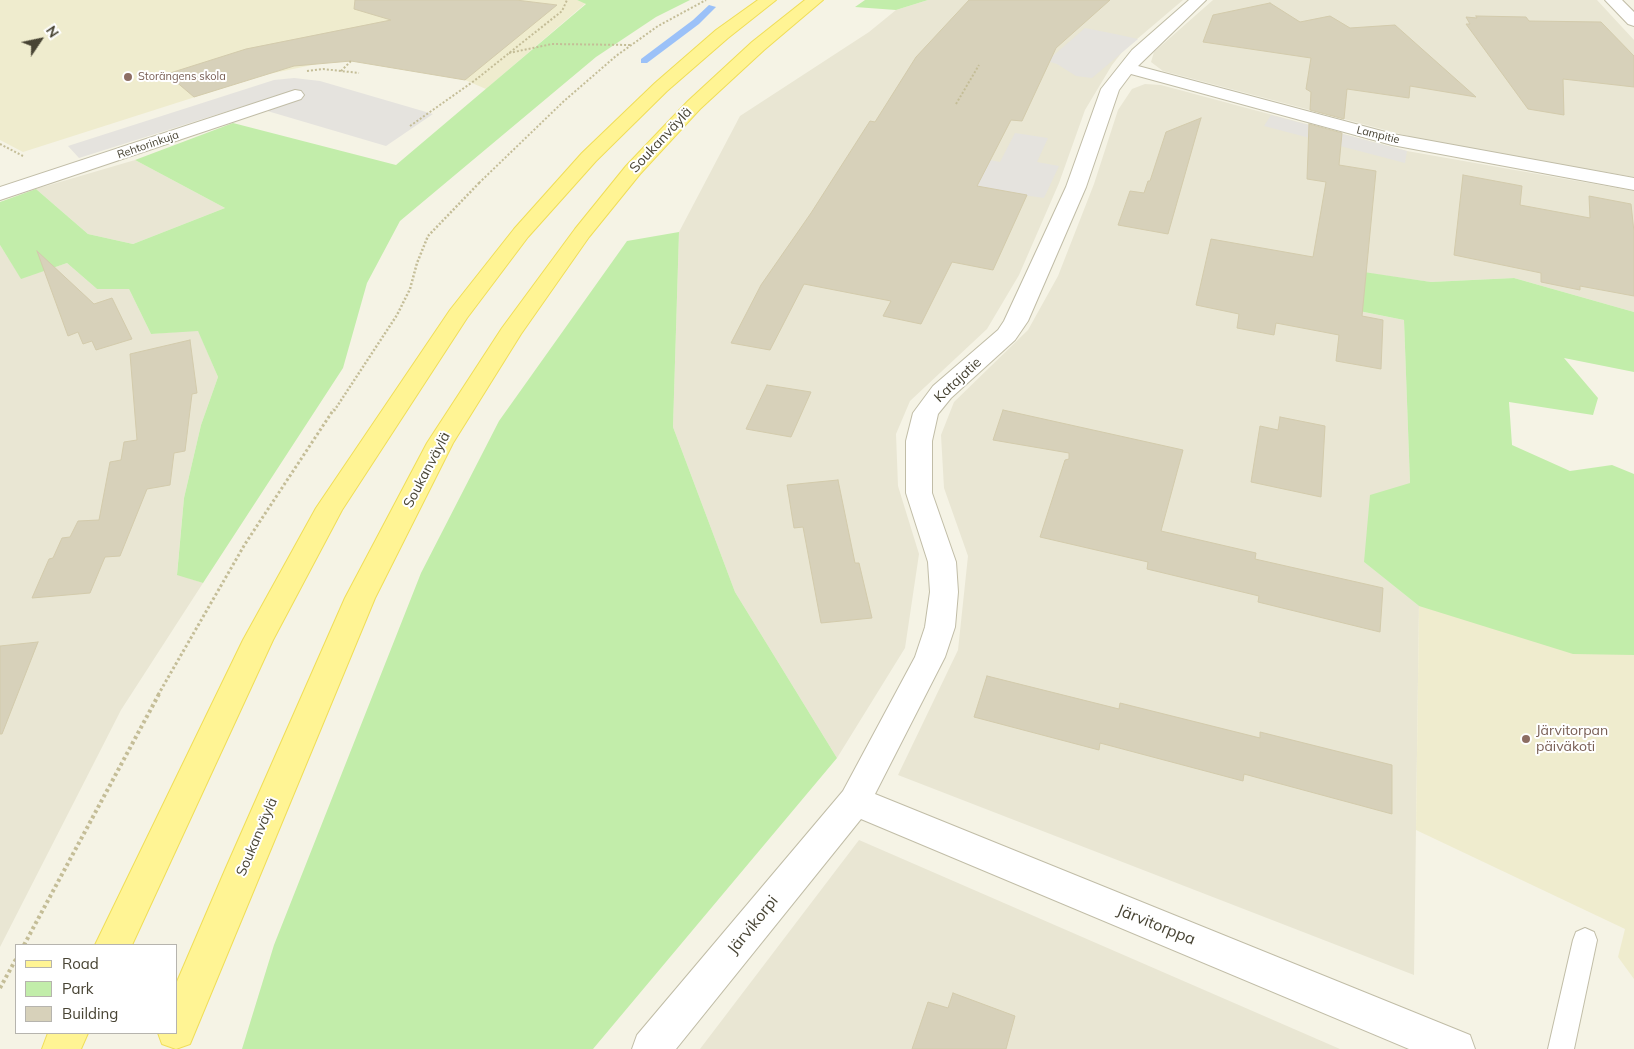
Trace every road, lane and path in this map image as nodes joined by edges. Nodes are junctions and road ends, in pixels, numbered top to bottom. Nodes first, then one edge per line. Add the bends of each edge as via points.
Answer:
1 (567, 0) edge
2 (706, 0) edge
3 (768, 0) edge
4 (815, 0) edge
5 (1198, 0) edge
6 (1613, 0) edge
7 (1632, 17) edge
8 (631, 45) junction
9 (508, 53) junction
10 (351, 61) dead end
11 (979, 65) dead end
12 (1126, 68) junction
13 (341, 71) dead end
14 (295, 95) dead end
15 (956, 104) dead end
16 (410, 126) dead end
17 (0, 144) edge
18 (22, 156) dead end
19 (1634, 184) edge
20 (0, 194) edge
21 (855, 800) junction
22 (1585, 940) dead end
23 (25, 944) edge
24 (112, 944) edge
25 (15, 961) edge
26 (0, 988) edge
27 (178, 1026) edge
28 (68, 1034) edge
29 (175, 1034) edge
30 (61, 1049) edge
31 (168, 1049) edge
32 (651, 1049) edge
33 (1456, 1049) edge
34 (1561, 1049) edge

1 - 9 path via 562,11
2 - 8 path
3 - 24 main road via 661,86 595,151 521,233 458,315 330,508 262,632
4 - 27 main road, Soukanväylä via 758,46 694,105 633,170 582,233 510,333 440,443 360,598
5 - 12 street, Katajatie
6 - 7 street
8 - 9 path via 552,44
8 - 23 path via 564,101 428,236 410,289 397,315 245,544 175,663
9 - 16 path
10 - 13 path
11 - 15 path
12 - 19 street, Lampitie via 1392,139
12 - 21 street, Katajatie via 1110,89 1076,187 1016,322 986,354 942,392 926,413 919,441 919,493 942,562 944,592 940,627 930,657
14 - 20 street, Rehtorinkuja
17 - 18 path
21 - 32 street, Järvikorpi
21 - 33 street, Järvitorppa
22 - 34 lane
25 - 26 path
28 - 30 main road
29 - 31 main road, Soukanväylä

